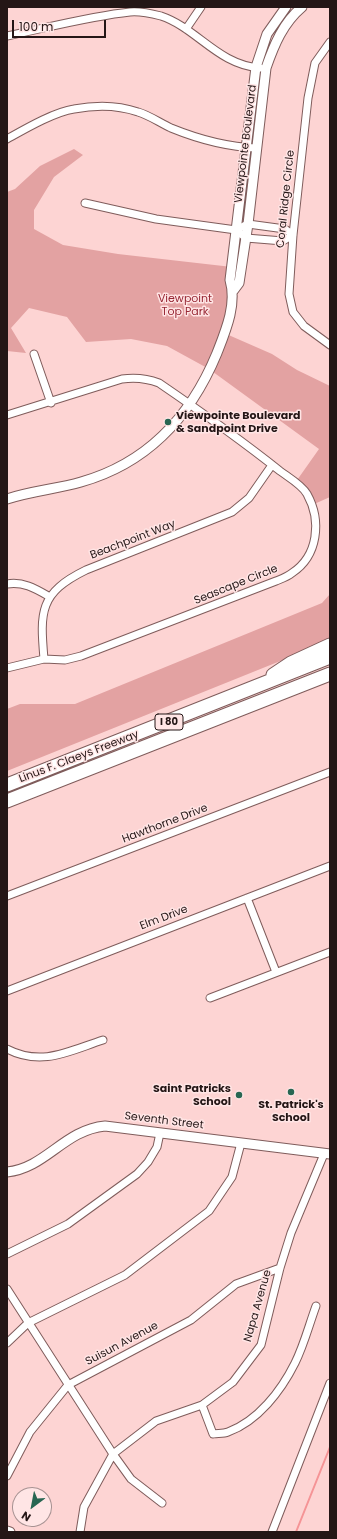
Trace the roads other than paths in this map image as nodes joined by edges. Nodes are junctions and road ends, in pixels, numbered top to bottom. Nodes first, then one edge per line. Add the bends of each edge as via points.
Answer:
1 (201, 7) edge
2 (286, 7) edge
3 (302, 7) edge
4 (186, 29) junction
5 (7, 36) edge
6 (330, 42) edge
7 (256, 67) junction
8 (266, 68) junction
9 (7, 138) edge
10 (245, 148) junction
11 (257, 148) junction
12 (85, 203) dead end
13 (248, 224) junction
14 (236, 230) junction
15 (293, 235) junction
16 (246, 238) junction
17 (233, 291) junction
18 (330, 345) edge
19 (34, 354) dead end
20 (51, 403) junction
21 (190, 404) junction
22 (7, 415) edge
23 (272, 465) junction
24 (7, 499) edge
25 (7, 584) edge
26 (50, 597) junction
27 (330, 645) edge
28 (330, 657) edge
29 (44, 659) junction
30 (7, 668) edge
31 (330, 674) edge
32 (330, 682) edge
33 (306, 685) junction
34 (254, 688) junction
35 (330, 772) edge
36 (7, 785) edge
37 (7, 801) edge
38 (330, 866) edge
39 (7, 896) edge
40 (247, 898) junction
41 (330, 952) edge
42 (276, 972) junction
43 (7, 991) edge
44 (210, 998) dead end
45 (103, 1040) dead end
46 (7, 1049) edge
47 (160, 1133) junction
48 (242, 1143) junction
49 (327, 1154) edge
50 (7, 1172) edge
51 (7, 1254) edge
52 (280, 1268) junction
53 (7, 1289) edge
54 (316, 1306) dead end
55 (28, 1323) junction
56 (7, 1343) edge
57 (330, 1383) edge
58 (68, 1385) junction
59 (202, 1405) junction
60 (113, 1454) junction
61 (7, 1476) edge
62 (162, 1503) dead end
63 (80, 1532) edge
64 (272, 1532) edge

1 - 4 street
2 - 7 street, Viewpointe Boulevard via 267,34
3 - 8 street, Viewpointe Boulevard via 284,28 274,45
4 - 5 street via 161,16 132,12
4 - 7 street via 215,52
6 - 15 street, Coral Ridge Circle via 315,63 308,98
7 - 8 street
7 - 10 street, Viewpointe Boulevard
8 - 11 street, Viewpointe Boulevard
9 - 10 street via 73,109 109,106 138,112 204,140
10 - 11 street
10 - 14 street, Viewpointe Boulevard
11 - 13 street, Viewpointe Boulevard
12 - 14 street via 156,219
13 - 14 street
13 - 15 street via 285,229
13 - 16 street, Viewpointe Boulevard
14 - 16 street
14 - 17 street, Viewpointe Boulevard via 230,280
15 - 16 street via 283,241
15 - 18 street, Coral Ridge Circle via 289,294 293,312 304,326
16 - 17 street, Viewpointe Boulevard via 239,283
17 - 21 street, Viewpointe Boulevard via 230,316 218,350
19 - 20 street
20 - 21 street, Seascape Circle via 122,378 134,377 159,383
20 - 22 street, Seascape Circle
21 - 23 street, Seascape Circle
21 - 24 street, Viewpointe Boulevard via 153,446 132,461 80,482
23 - 26 street, Beachpoint Way via 248,498 232,512 86,570 64,582
23 - 29 street, Seascape Circle via 307,493 315,518 314,543 307,559 296,570 276,581 81,656 65,660
25 - 26 street via 30,586
26 - 29 street, Beachpoint Way via 41,624
27 - 34 highway via 291,663
28 - 34 highway, Linus F. Claeys Freeway / I 80
29 - 30 street, Seascape Circle
31 - 33 highway, Linus F. Claeys Freeway / I 80
32 - 33 highway
33 - 37 highway, Linus F. Claeys Freeway / I 80
34 - 36 highway, Linus F. Claeys Freeway / I 80
35 - 39 street, Hawthorne Drive
38 - 40 street, Elm Drive
40 - 42 street
40 - 43 street, Elm Drive
41 - 42 street
42 - 44 street
45 - 46 street via 52,1057 35,1058
47 - 48 street, Seventh Street
47 - 50 street, Seventh Street via 105,1126 92,1127 71,1137 26,1168
47 - 51 street via 157,1147 137,1174 68,1224
48 - 49 street, Seventh Street
48 - 55 street via 232,1177 209,1211 125,1275
49 - 52 street, Napa Avenue via 291,1233
52 - 58 street, Suisun Avenue via 236,1284 191,1320
52 - 59 street, Napa Avenue via 260,1345 233,1382
53 - 55 street
54 - 59 street via 295,1363 268,1404 244,1424 227,1433 213,1434
55 - 56 street
55 - 58 street
57 - 64 street
58 - 60 street
58 - 61 street, Suisun Avenue via 30,1432
59 - 60 street, Napa Avenue via 156,1421
60 - 62 street via 131,1479
60 - 63 street, Napa Avenue via 84,1507

